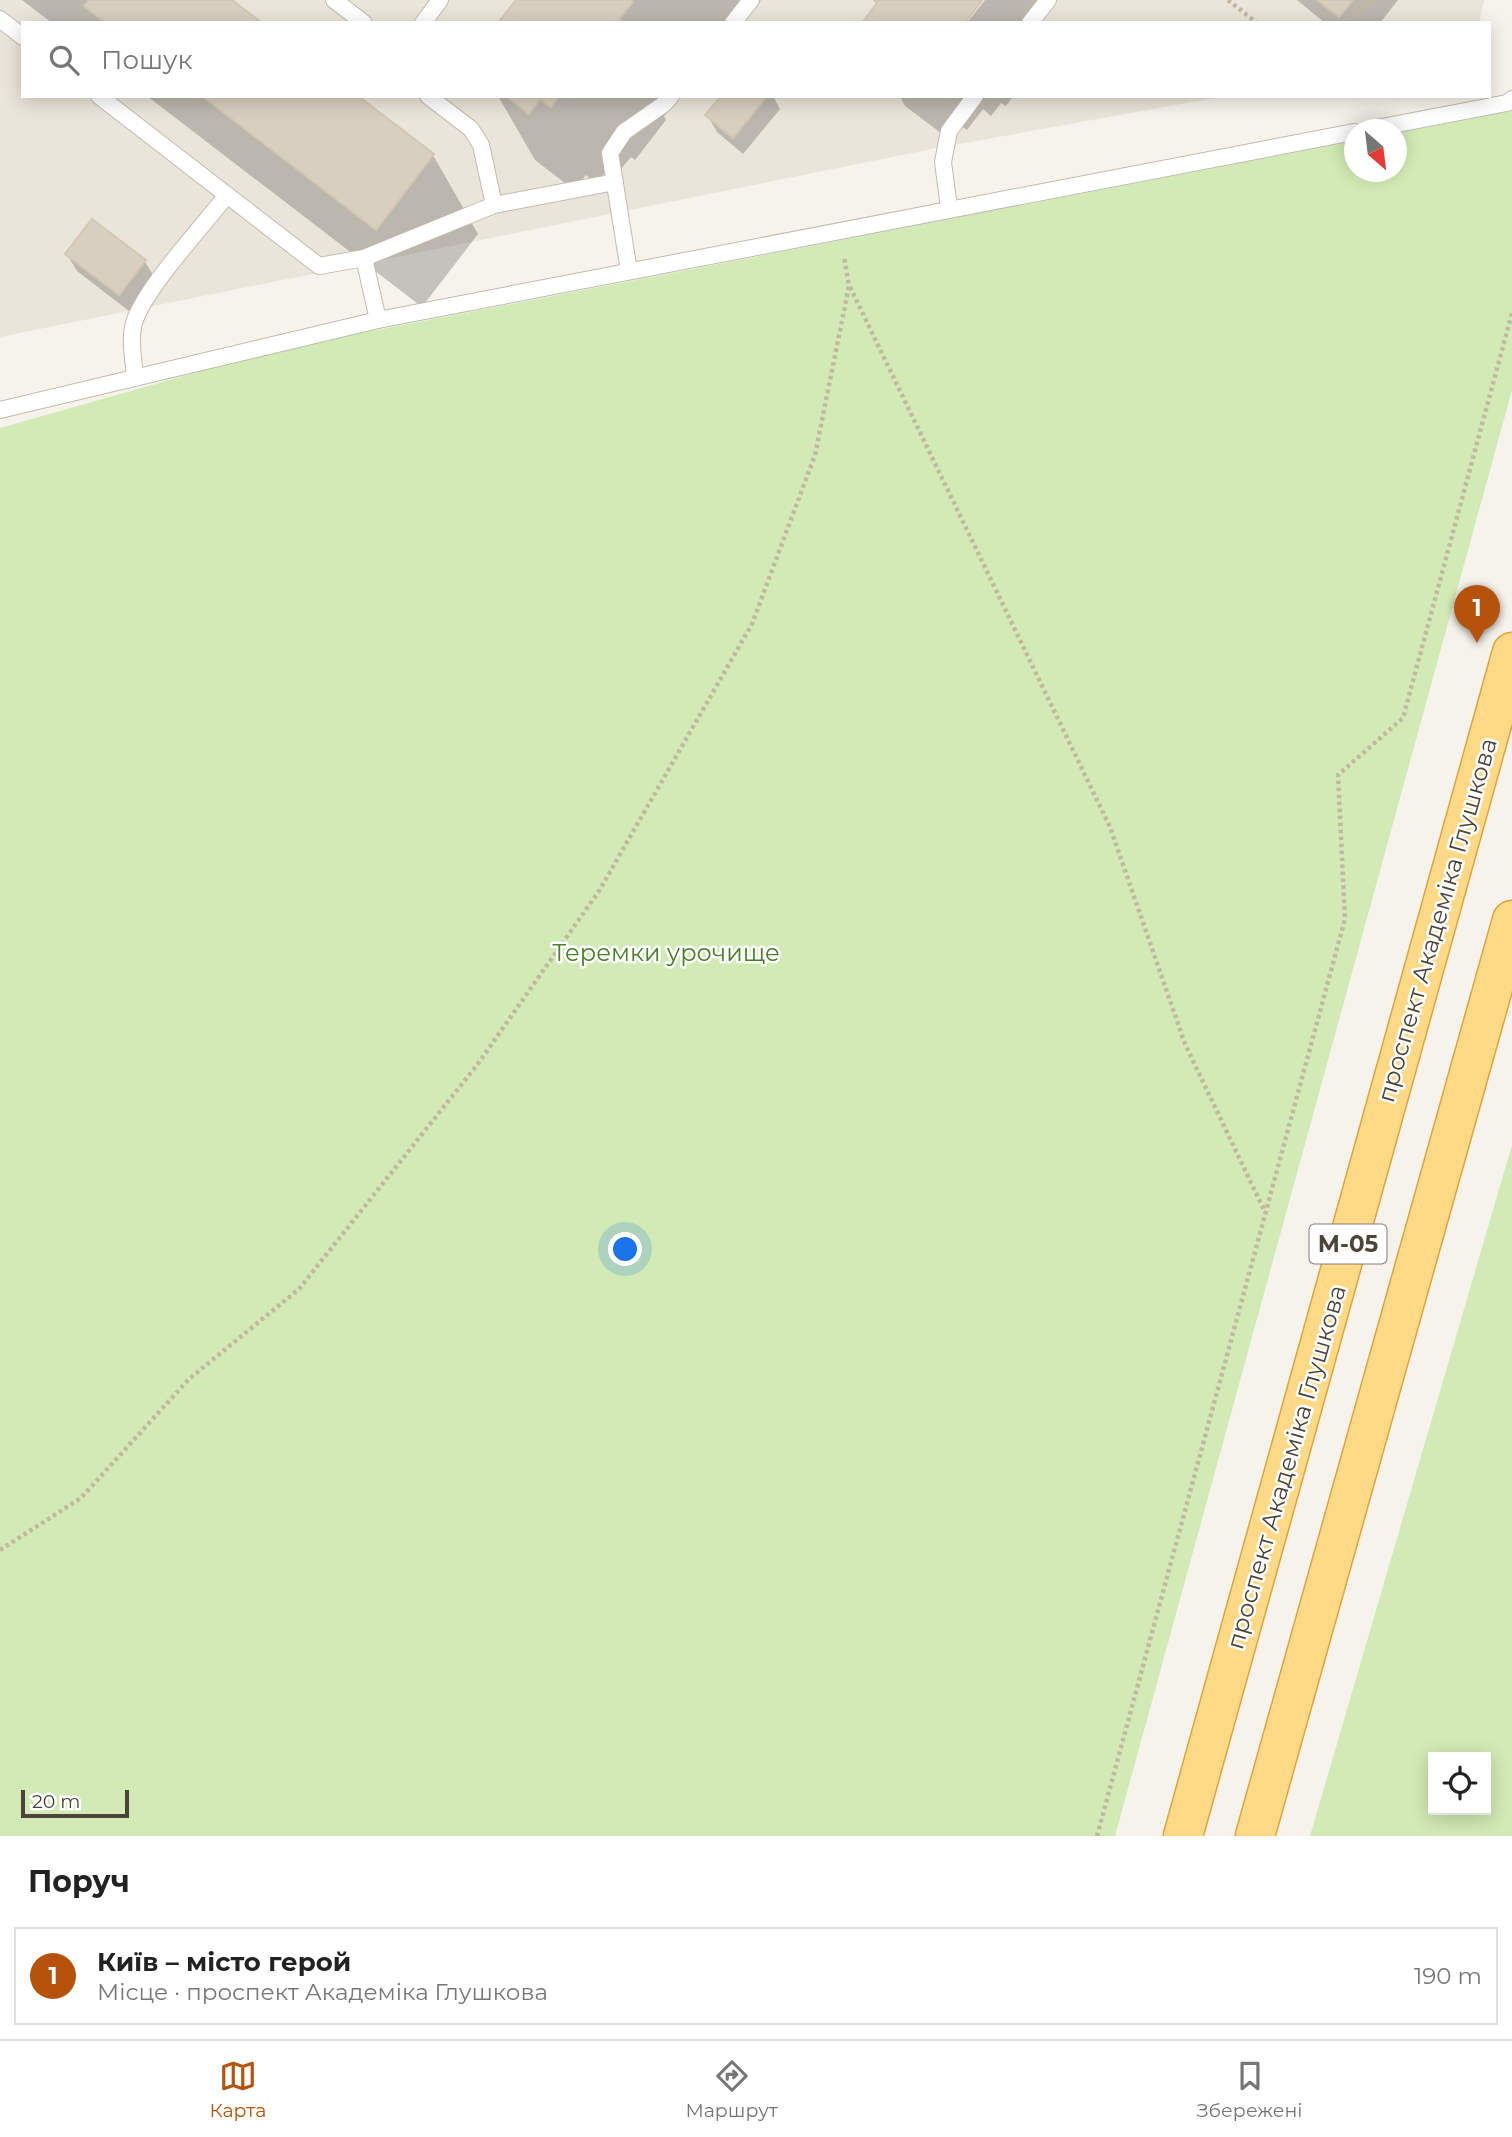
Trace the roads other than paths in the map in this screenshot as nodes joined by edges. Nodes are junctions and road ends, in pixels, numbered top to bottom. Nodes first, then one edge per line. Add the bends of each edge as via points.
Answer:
1 (334, 0) edge
2 (440, 0) edge
3 (751, 0) edge
4 (1048, 0) edge
5 (0, 19) edge
6 (361, 21) edge
7 (424, 21) edge
8 (735, 21) edge
9 (1032, 21) edge
10 (21, 35) edge
11 (102, 98) edge
12 (431, 98) edge
13 (669, 98) edge
14 (974, 98) edge
15 (1512, 99) edge
16 (1407, 122) edge
17 (1344, 134) edge
18 (615, 182) junction
19 (227, 195) junction
20 (494, 205) junction
21 (949, 208) junction
22 (364, 258) junction
23 (629, 271) junction
24 (378, 320) junction
25 (135, 377) junction
26 (0, 410) edge
27 (1512, 652) edge
28 (1511, 926) edge
29 (1183, 1836) edge
30 (1255, 1836) edge

1 - 6 lane
2 - 7 lane
3 - 8 lane
4 - 9 lane
5 - 10 lane
11 - 19 lane
12 - 20 lane via 471,129 481,145
13 - 18 lane via 624,132 610,153
14 - 21 lane via 949,131 943,162
15 - 16 lane
17 - 21 lane
18 - 20 lane
18 - 23 lane
19 - 22 lane via 319,266
19 - 25 lane via 142,306 132,342
20 - 22 lane
21 - 23 lane
22 - 24 lane
23 - 24 lane
24 - 25 lane
25 - 26 lane
27 - 29 highway, проспект Академіка Глушкова / М-05
28 - 30 highway, М-05

